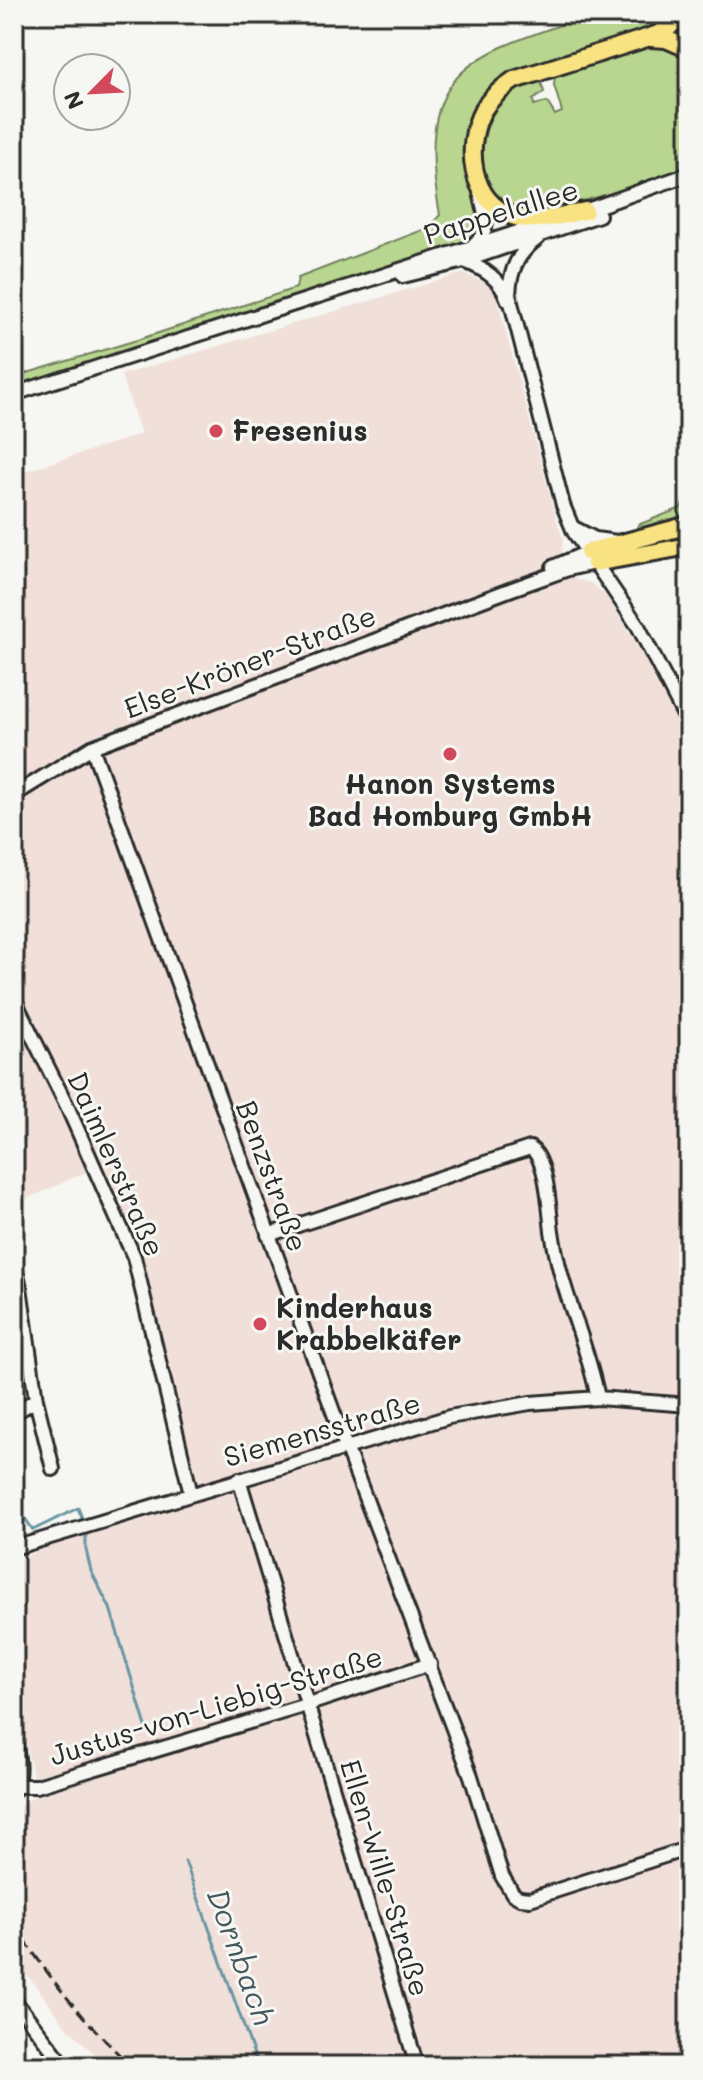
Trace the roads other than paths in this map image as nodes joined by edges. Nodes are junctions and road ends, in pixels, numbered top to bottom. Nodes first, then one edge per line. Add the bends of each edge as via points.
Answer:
1 (682, 14) edge
2 (645, 39) junction
3 (689, 49) edge
4 (689, 174) edge
5 (689, 180) edge
6 (478, 185) junction
7 (585, 211) junction
8 (538, 238) junction
9 (471, 246) junction
10 (464, 261) junction
11 (325, 293) junction
12 (511, 308) junction
13 (14, 394) edge
14 (689, 525) edge
15 (572, 526) junction
16 (628, 543) junction
17 (689, 546) edge
18 (591, 558) junction
19 (689, 725) edge
20 (92, 747) junction
21 (14, 795) edge
22 (14, 999) edge
23 (268, 1235) junction
24 (14, 1265) edge
25 (17, 1287) edge
26 (598, 1398) junction
27 (36, 1400) junction
28 (689, 1408) edge
29 (14, 1413) edge
30 (346, 1447) junction
31 (53, 1469) dead end
32 (239, 1479) junction
33 (191, 1494) junction
34 (14, 1548) edge
35 (430, 1664) junction
36 (306, 1705) junction
37 (14, 1738) edge
38 (15, 1788) edge
39 (689, 1848) edge
40 (14, 2000) edge
41 (64, 2065) edge
42 (417, 2066) edge

1 - 2 main road via 667,29
2 - 3 main road via 666,39
2 - 6 main road via 522,76 495,95 482,112 473,140
4 - 7 street, Pappelallee
5 - 8 street, Pappelallee
6 - 7 main road via 502,211 521,218
6 - 9 street via 486,227
7 - 9 street, Pappelallee
8 - 10 street, Pappelallee
8 - 12 street via 513,268
9 - 11 street, Pappelallee
10 - 11 street, Pappelallee
10 - 12 street via 499,283
11 - 13 street, Pappelallee
12 - 15 street
14 - 16 main road
15 - 16 street via 595,539
15 - 18 street
16 - 18 main road
17 - 18 main road
18 - 19 street via 638,626
18 - 20 street, Else-Kröner-Straße
20 - 21 street, Else-Kröner-Straße
20 - 23 street, Benzstraße
22 - 33 street, Daimlerstraße via 134,1257
23 - 26 street via 530,1148 543,1170 554,1249
23 - 30 street, Benzstraße
24 - 25 street
25 - 27 street
26 - 28 street, Siemensstraße
26 - 30 street, Siemensstraße via 449,1417
27 - 29 street
27 - 31 street
30 - 32 street, Siemensstraße
30 - 35 street, Benzstraße
32 - 33 street, Siemensstraße
32 - 36 street, Ellen-Wille-Straße
33 - 34 street, Siemensstraße
35 - 36 street, Justus-von-Liebig-Straße
35 - 39 street, Benzstraße via 502,1876 513,1894 530,1899
36 - 38 street, Justus-von-Liebig-Straße via 37,1786
36 - 42 street, Ellen-Wille-Straße
37 - 38 street via 19,1762
40 - 41 street

